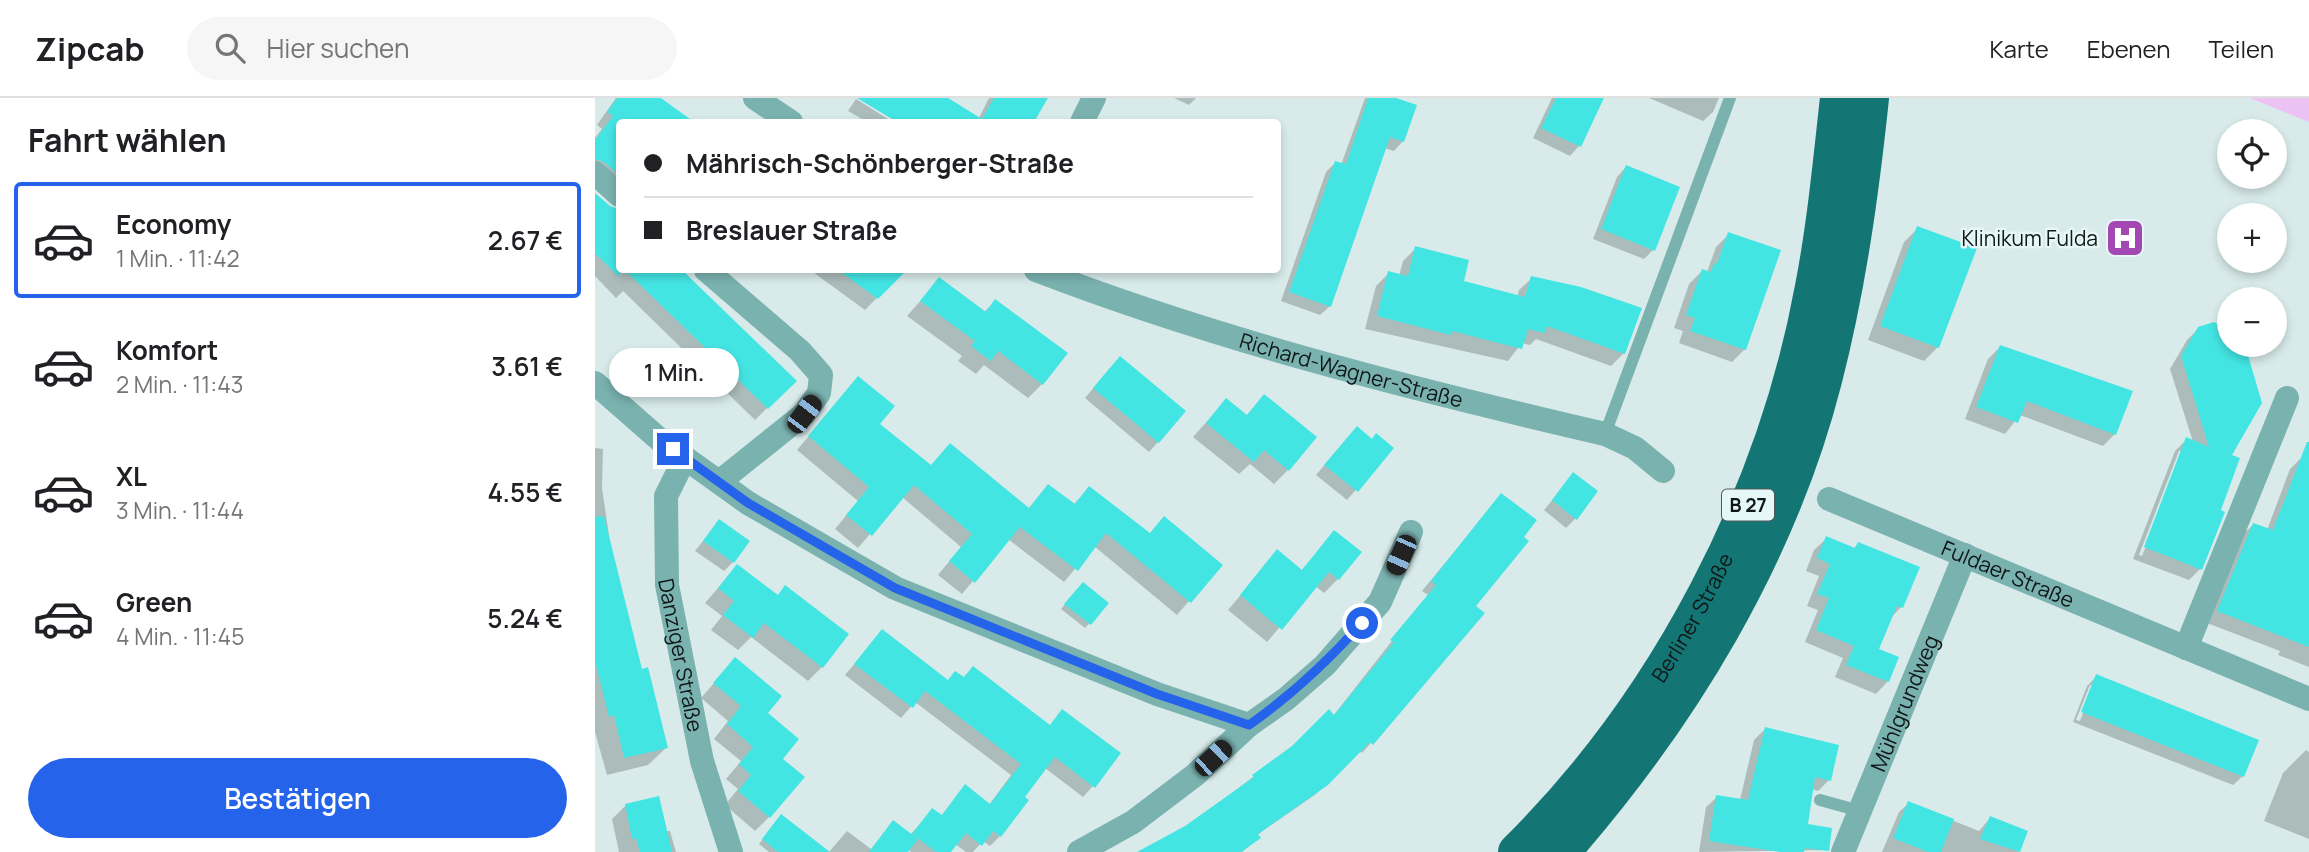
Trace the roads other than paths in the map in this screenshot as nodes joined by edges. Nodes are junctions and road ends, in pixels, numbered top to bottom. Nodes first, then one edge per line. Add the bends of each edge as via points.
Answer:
1 (755, 98) edge
2 (1094, 98) edge
3 (1730, 98) edge
4 (1839, 98) edge
5 (1870, 98) edge
6 (786, 119) edge
7 (1084, 119) edge
8 (595, 173) edge
9 (616, 192) edge
10 (709, 273) edge
11 (1044, 273) edge
12 (595, 383) edge
13 (2287, 398) dead end
14 (1605, 434) junction
15 (685, 458) junction
16 (1663, 471) dead end
17 (719, 482) junction
18 (1829, 499) dead end
19 (1411, 532) dead end
20 (1965, 555) junction
21 (2186, 648) junction
22 (2309, 699) edge
23 (1249, 725) junction
24 (1820, 800) dead end
25 (1860, 811) junction
26 (731, 852) edge
27 (1079, 852) edge
28 (1517, 852) edge
29 (1561, 852) edge
30 (1843, 852) edge

1 - 6 street
2 - 7 street
3 - 14 lane
4 - 28 highway, Berliner Straße / B 27 via 1814,287 1787,393 1754,492 1662,672 1597,761
5 - 29 highway, Berliner Straße / B 27 via 1855,223 1836,327 1807,433 1770,530 1724,625 1667,718
8 - 9 street
10 - 17 street via 800,351 821,375 819,393 804,414
11 - 14 street, Richard-Wagner-Straße via 1202,329 1367,376
12 - 15 street
13 - 21 street
14 - 16 street, Richard-Wagner-Straße via 1635,448
15 - 17 street
15 - 26 street, Danziger Straße via 666,496 667,585 702,761
17 - 23 street via 895,588 1157,694
18 - 20 street, Fuldaer Straße
19 - 23 street via 1380,602 1325,665
20 - 21 street, Fuldaer Straße
20 - 25 street, Mühlgrundweg
21 - 22 street, Fuldaer Straße
23 - 27 street via 1133,822
24 - 25 lane
25 - 30 street, Mühlgrundweg

